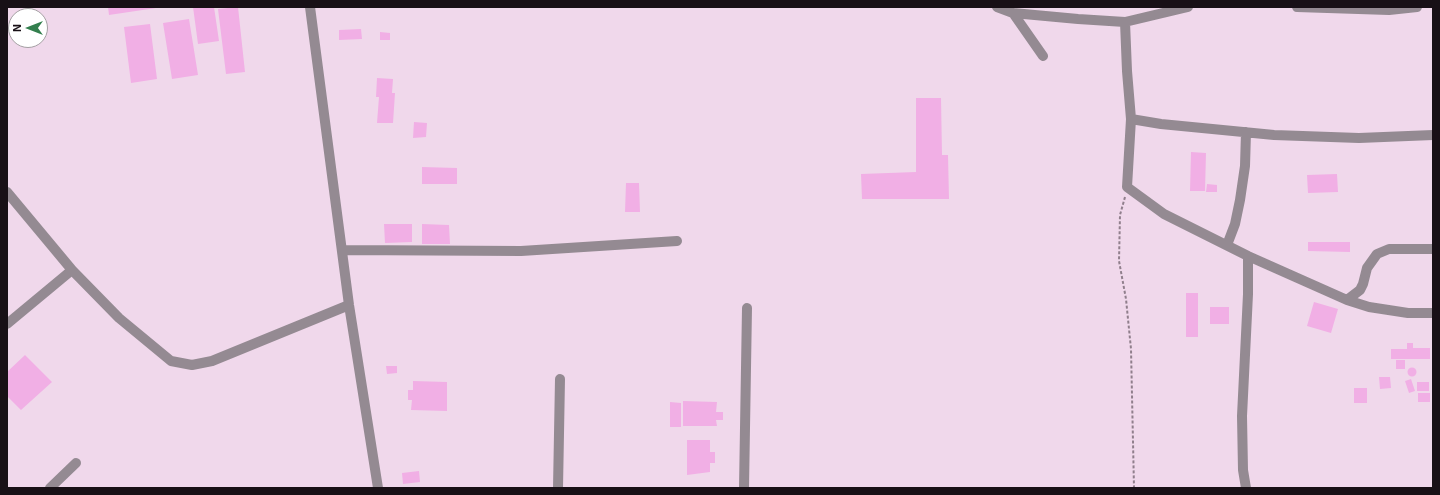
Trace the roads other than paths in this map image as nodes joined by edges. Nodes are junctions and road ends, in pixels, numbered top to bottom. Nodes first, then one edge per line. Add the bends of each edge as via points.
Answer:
1 (310, 7) edge
2 (997, 7) edge
3 (1188, 7) edge
4 (1297, 7) edge
5 (1418, 7) edge
6 (1013, 13) junction
7 (1125, 22) junction
8 (1043, 56) dead end
9 (1131, 119) junction
10 (1246, 132) junction
11 (1433, 135) edge
12 (7, 192) edge
13 (677, 241) dead end
14 (1227, 245) junction
15 (1433, 249) edge
16 (342, 250) junction
17 (1248, 256) junction
18 (72, 270) junction
19 (1347, 300) junction
20 (349, 305) junction
21 (747, 308) dead end
22 (1433, 313) edge
23 (7, 324) edge
24 (560, 379) dead end
25 (76, 463) dead end
26 (50, 488) edge
27 (378, 488) edge
28 (558, 488) edge
29 (744, 488) edge
30 (1246, 488) edge

1 - 16 street
2 - 6 street
3 - 7 street
4 - 5 street via 1389,10
6 - 7 street
6 - 8 street
7 - 9 street
9 - 10 street
9 - 14 street via 1127,187 1164,214
10 - 11 street via 1359,138
10 - 14 street via 1240,200
12 - 18 street
13 - 16 street via 521,251
14 - 17 street
15 - 19 street via 1389,249 1377,254 1367,268 1360,290
16 - 20 street
17 - 19 street
17 - 30 street via 1242,416
18 - 20 street via 119,318 171,361 192,365 212,361
18 - 23 street
19 - 22 street via 1369,307 1408,313
20 - 27 street
21 - 29 street
24 - 28 street
25 - 26 street

